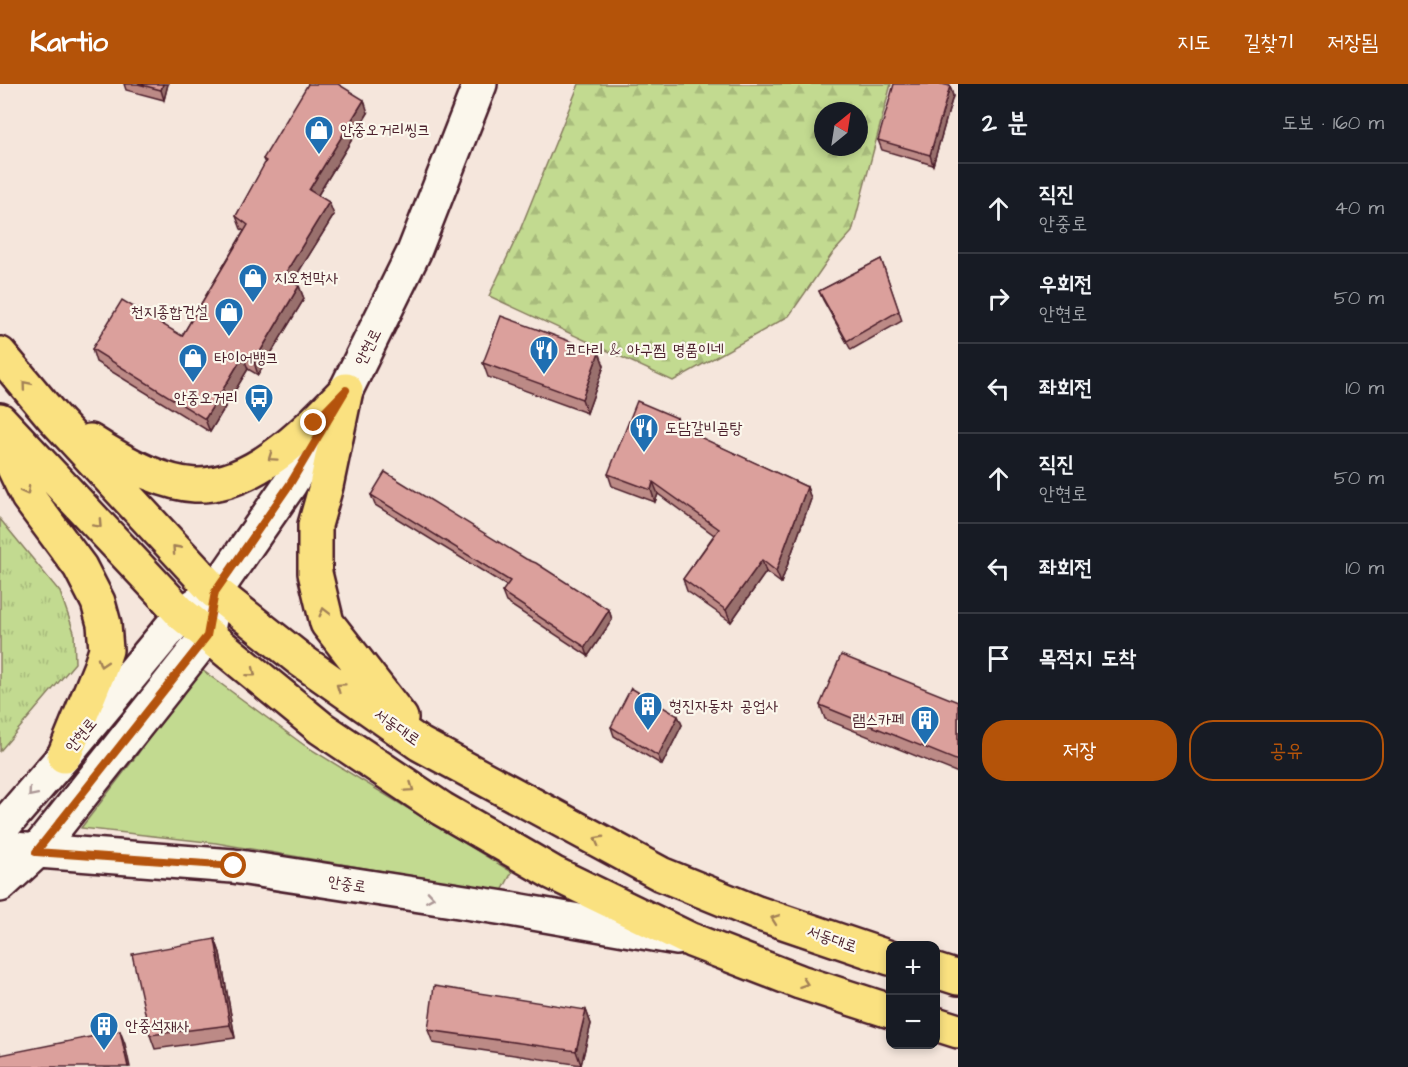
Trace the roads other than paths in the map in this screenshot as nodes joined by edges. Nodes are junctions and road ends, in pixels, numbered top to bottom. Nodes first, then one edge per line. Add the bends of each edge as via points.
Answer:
1 (480, 84) edge
2 (0, 354) edge
3 (346, 390) junction
4 (52, 416) junction
5 (0, 420) edge
6 (0, 439) edge
7 (215, 592) junction
8 (182, 614) junction
9 (207, 636) junction
10 (420, 744) junction
11 (64, 756) junction
12 (0, 830) edge
13 (0, 848) edge
14 (36, 852) junction
15 (0, 885) edge
16 (691, 940) junction
17 (886, 956) edge
18 (940, 972) edge
19 (958, 978) edge
20 (886, 1009) edge
21 (940, 1025) edge
22 (958, 1031) edge

1 - 3 main road, 안현로 via 414,252
4 -> 2 main road, 서동대로
3 -> 4 main road via 307,429 258,467 210,484 194,485 141,470 112,456
3 - 7 main road, 안현로 via 290,484
10 -> 3 main road via 327,622 317,585 315,525
7 -> 4 main road, 서동대로
5 -> 8 main road
6 -> 11 main road via 28,497 80,567 98,602 104,624 106,650
7 - 8 main road, 안현로
7 - 9 main road
10 -> 7 main road, 서동대로 via 302,661
8 - 9 main road
8 - 11 main road, 안현로
9 - 14 main road
9 -> 16 main road via 321,728 442,809 553,873
17 -> 10 main road, 서동대로 via 757,913 661,874
11 -> 12 main road, 안현로
13 - 14 main road, 안중로
14 - 15 main road
14 -> 16 main road, 안중로 via 234,866
16 -> 20 main road via 800,982
18 - 19 main road
21 - 22 main road

